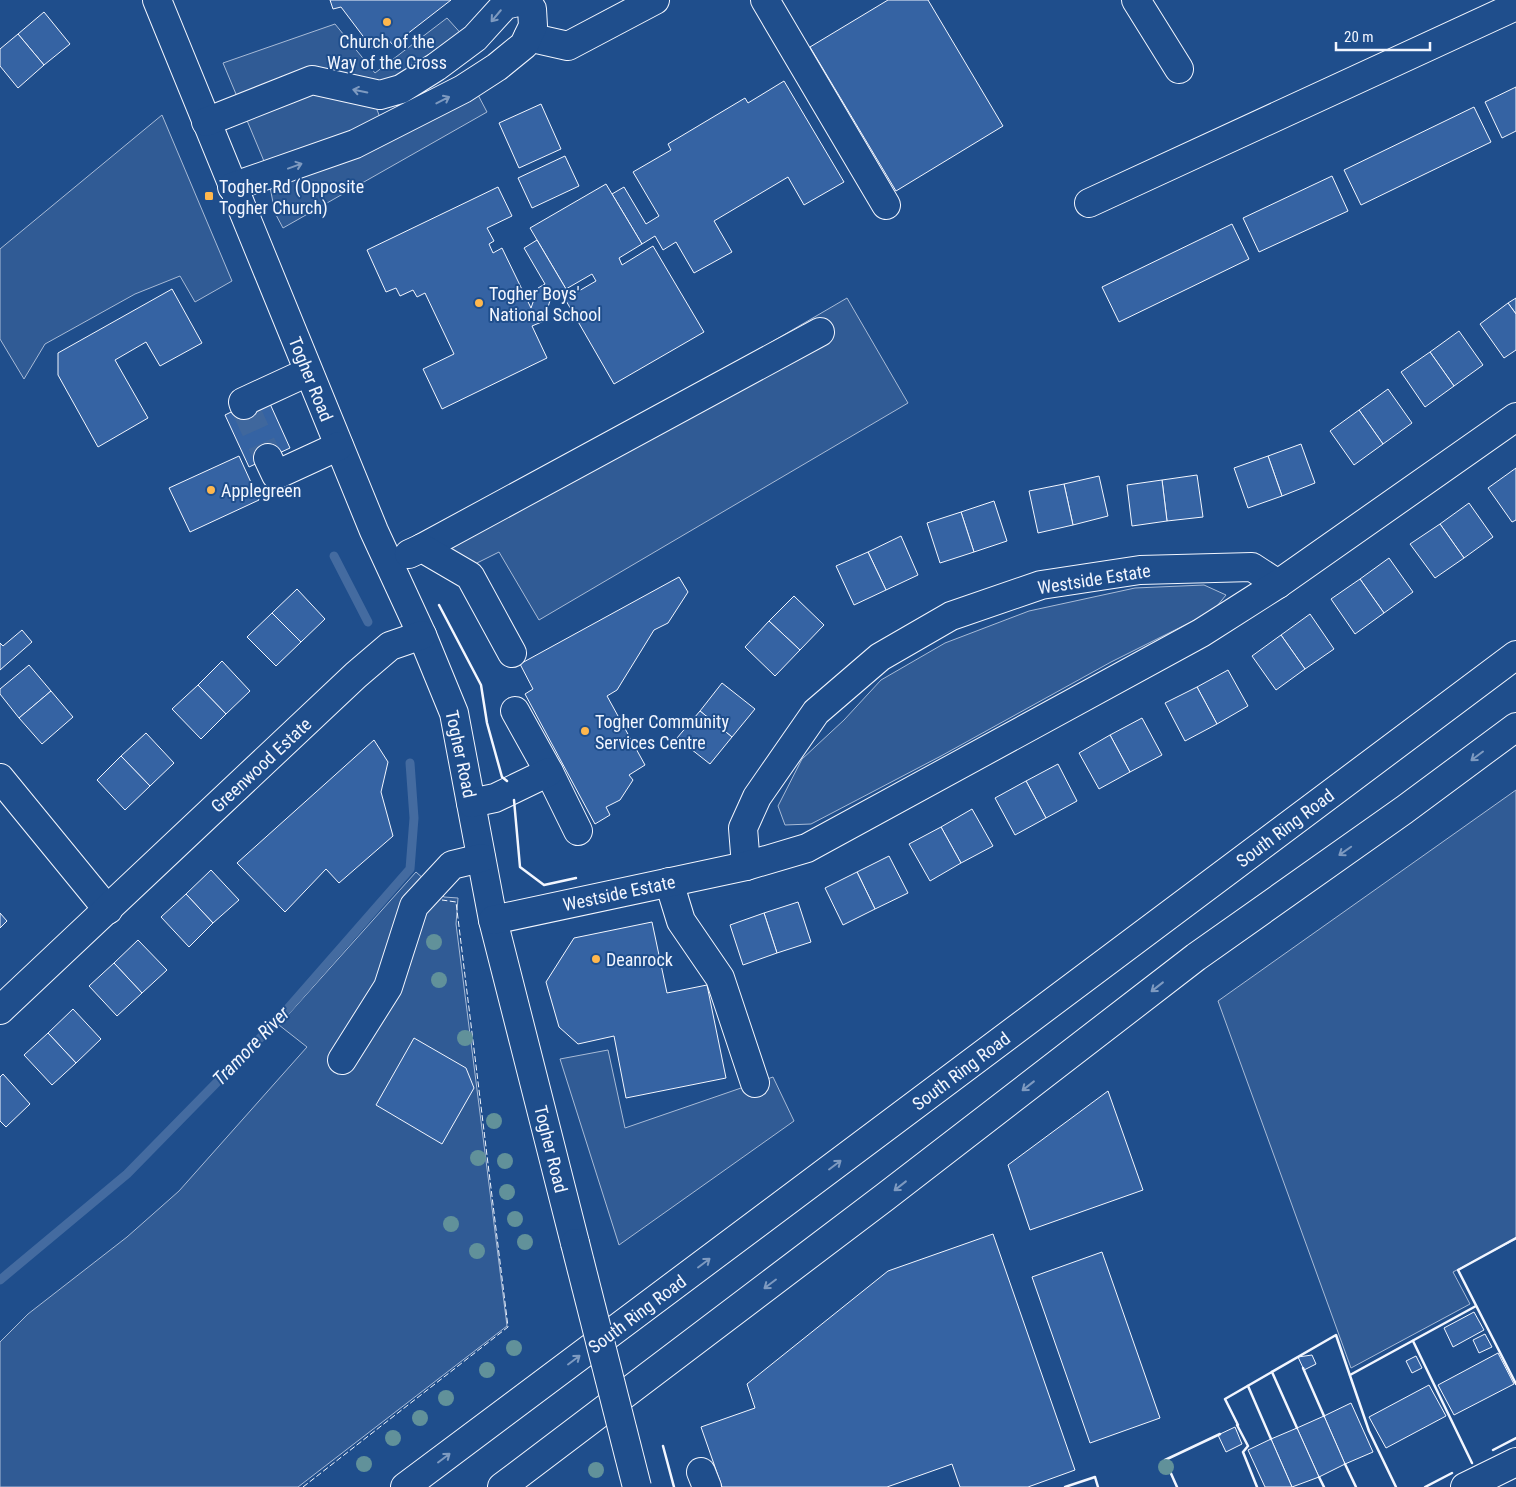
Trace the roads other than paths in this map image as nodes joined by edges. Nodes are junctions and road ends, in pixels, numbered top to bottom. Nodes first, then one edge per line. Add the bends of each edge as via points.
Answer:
1 (157, 0) edge
2 (655, 0) edge
3 (765, 0) edge
4 (1136, 0) edge
5 (1516, 6) edge
6 (528, 37) junction
7 (1179, 69) dead end
8 (206, 122) junction
9 (232, 187) junction
10 (1089, 203) dead end
11 (886, 205) dead end
12 (820, 332) dead end
13 (308, 372) junction
14 (244, 405) dead end
15 (1516, 417) edge
16 (339, 446) junction
17 (268, 458) tunnel mouth
18 (422, 548) junction
19 (389, 562) junction
20 (1278, 584) junction
21 (422, 635) junction
22 (512, 653) dead end
23 (1516, 655) edge
24 (515, 711) dead end
25 (1516, 727) edge
26 (549, 772) junction
27 (0, 778) edge
28 (471, 803) junction
29 (578, 831) dead end
30 (481, 858) junction
31 (746, 866) junction
32 (669, 882) junction
33 (108, 910) junction
34 (493, 920) junction
35 (0, 1010) edge
36 (342, 1060) dead end
37 (755, 1083) dead end
38 (1516, 1462) edge
39 (406, 1487) edge
40 (502, 1487) edge
41 (637, 1487) edge
42 (1465, 1487) edge

1 - 8 main road, Togher Road
2 - 6 main road via 568,46
3 - 11 main road
4 - 7 main road
5 - 10 main road
6 -> 8 main road via 533,26 532,9 522,1 505,5 474,38 401,89 380,95 312,80
9 -> 6 main road via 363,140 463,89 504,61 524,45
8 - 9 main road, Togher Road
9 - 13 main road, Togher Road
12 - 18 main road
13 - 14 main road via 243,402
13 - 16 main road, Togher Road
15 - 20 main road, Westside Estate
16 - 17 main road via 276,475
16 - 19 main road, Togher Road
18 - 19 main road
18 - 22 main road via 470,576
19 - 21 main road, Togher Road
20 - 31 main road, Westside Estate via 1201,633 807,848
20 - 31 main road, Westside Estate via 1252,567 1140,570 1041,584 951,616 880,658 816,712 757,797 743,828
21 - 28 main road, Togher Road via 454,713
21 - 33 main road, Greenwood Estate via 390,646 356,675
39 -> 23 main road, South Ring Road
24 - 26 main road
25 -> 40 main road via 1196,957
26 - 28 main road via 495,798
26 - 29 main road
27 - 33 main road
28 - 30 main road, Togher Road
30 - 34 main road, Togher Road
30 - 36 main road via 452,865 414,906 388,987
31 - 32 main road, Westside Estate
32 - 34 main road, Westside Estate
32 - 37 main road via 681,921 720,978
33 - 35 main road, Greenwood Estate
34 - 41 main road, Togher Road, bridge
38 - 42 main road

